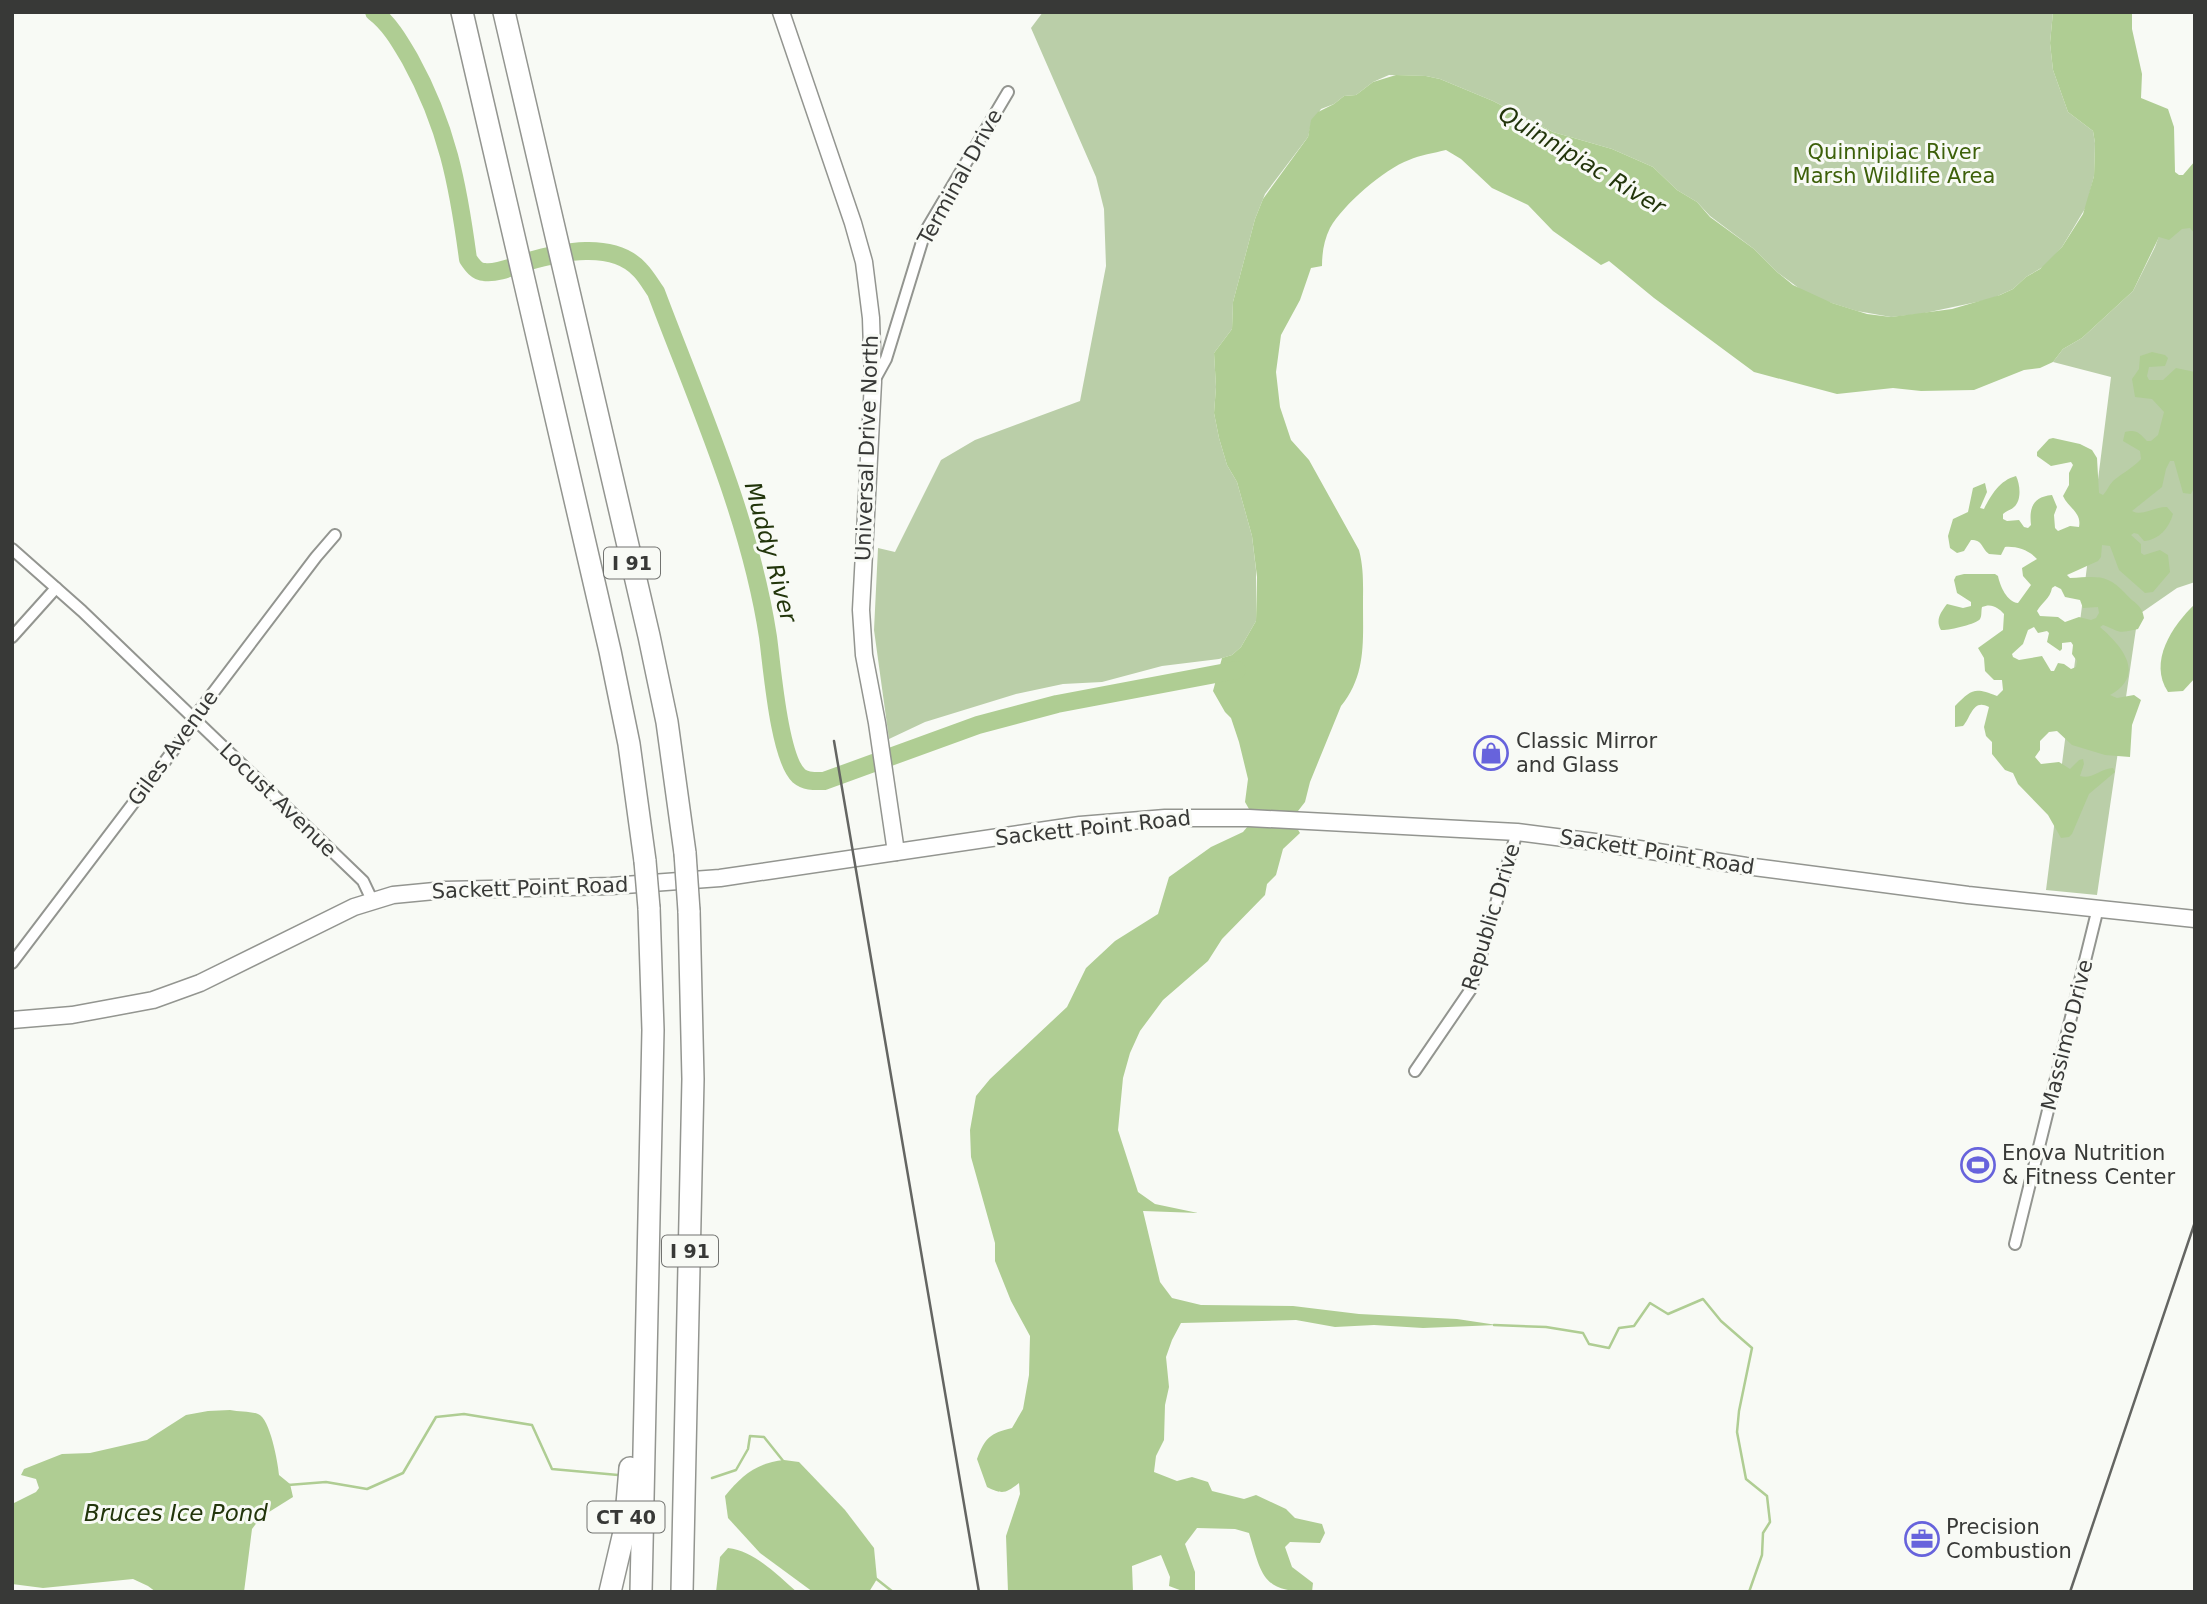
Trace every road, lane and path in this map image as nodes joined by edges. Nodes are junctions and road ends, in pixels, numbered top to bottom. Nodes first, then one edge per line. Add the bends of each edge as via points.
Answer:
1 (462, 12) edge
2 (504, 12) edge
3 (780, 12) edge
4 (1009, 92) dead end
5 (873, 382) junction
6 (335, 536) dead end
7 (12, 549) edge
8 (56, 588) junction
9 (12, 637) edge
10 (195, 719) junction
11 (1517, 832) junction
12 (896, 852) junction
13 (372, 900) junction
14 (2098, 908) junction
15 (2195, 919) edge
16 (12, 962) edge
17 (12, 1020) edge
18 (1415, 1071) dead end
19 (2015, 1244) dead end
20 (644, 1446) junction
21 (610, 1592) edge
22 (641, 1592) edge
23 (682, 1592) edge

1 - 20 highway, I 91, bridge via 634,773 649,908 653,1030
2 - 23 highway, I 91, bridge via 656,669 685,853 693,1079
3 - 5 street, Universal Drive North via 864,262
4 - 5 street, Terminal Drive via 925,232 886,359
5 - 12 street, Universal Drive North via 861,610
6 - 10 street, Giles Avenue
7 - 8 street, Locust Avenue
8 - 9 street
8 - 10 street, Locust Avenue
10 - 13 street, Locust Avenue via 363,881
10 - 16 street, Giles Avenue
11 - 12 street, Sackett Point Road via 1184,817 1118,821
11 - 14 street, Sackett Point Road via 1746,866
11 - 18 street, Republic Drive via 1471,989
12 - 13 street, Sackett Point Road via 707,879 421,891
13 - 17 street, Sackett Point Road via 200,983 153,1000
14 - 15 street, Sackett Point Road
14 - 19 street, Massimo Drive
20 - 21 highway, CT 40 via 630,1470 625,1528
20 - 22 highway, I 91

